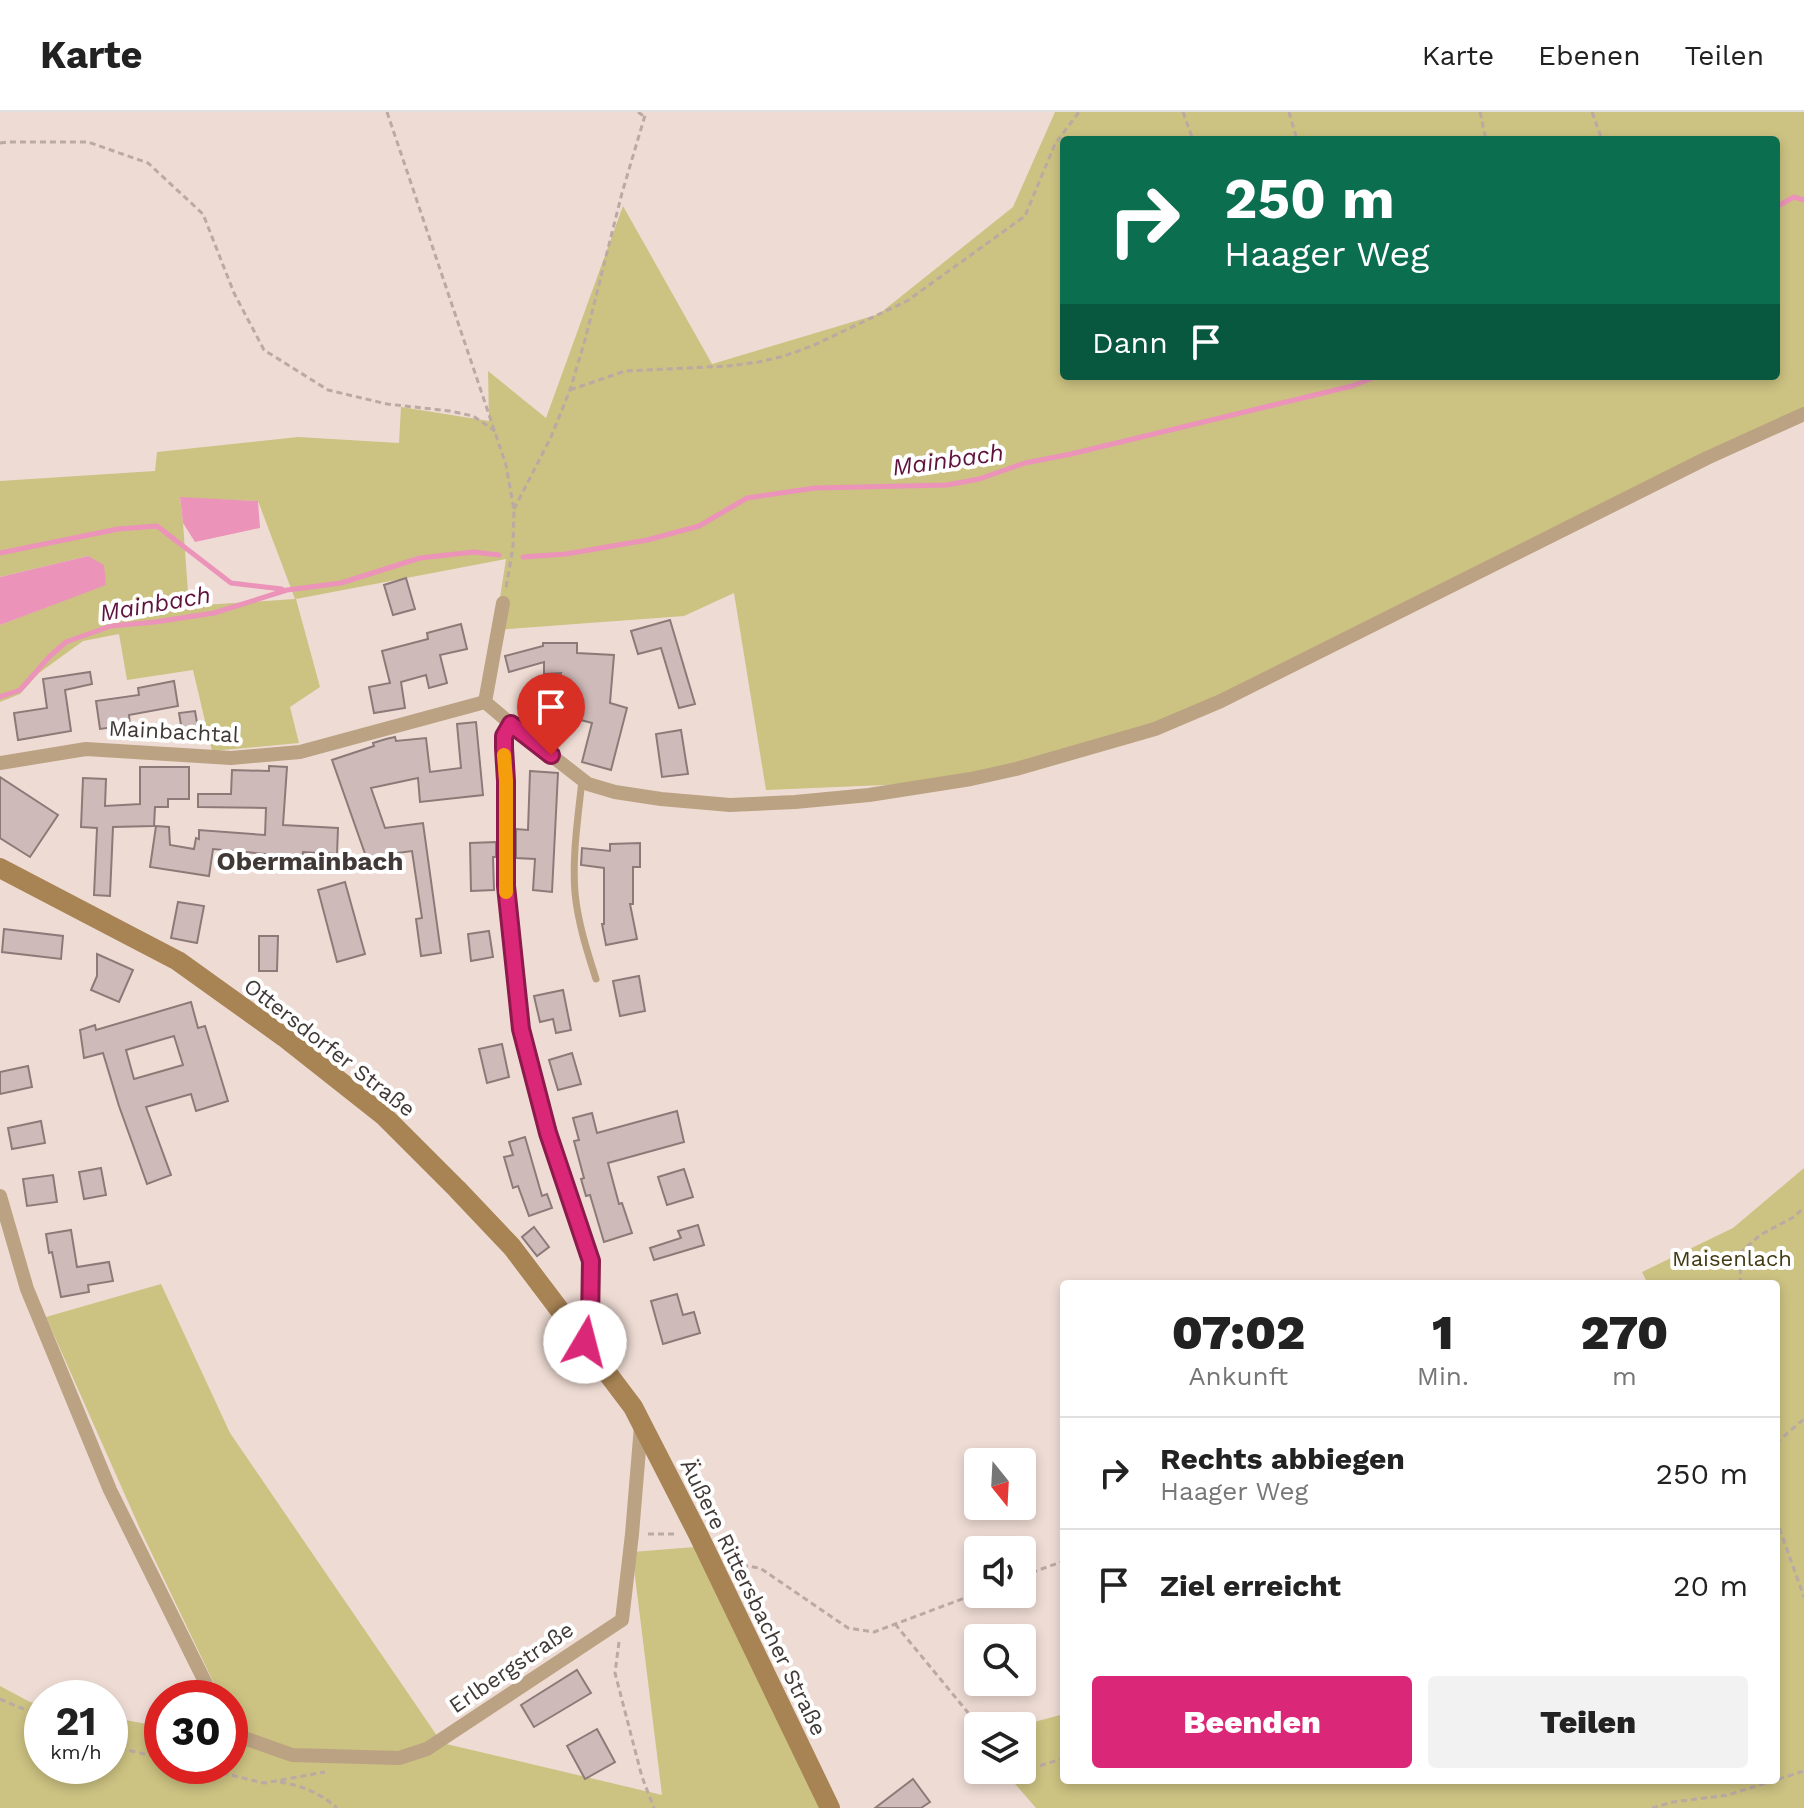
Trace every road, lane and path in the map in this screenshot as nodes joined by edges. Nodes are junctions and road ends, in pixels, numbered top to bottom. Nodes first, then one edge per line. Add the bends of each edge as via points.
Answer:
1 (387, 112) edge
2 (638, 112) edge
3 (1079, 112) edge
4 (1183, 112) edge
5 (1289, 112) edge
6 (1480, 112) edge
7 (1592, 112) edge
8 (646, 114) edge
9 (1061, 136) edge
10 (1192, 136) edge
11 (1296, 136) edge
12 (1485, 136) edge
13 (1601, 136) edge
14 (1060, 137) edge
15 (0, 143) edge
16 (570, 390) junction
17 (1804, 414) edge
18 (495, 431) junction
19 (514, 510) junction
20 (503, 603) joint
21 (485, 702) junction
22 (511, 724) junction
23 (0, 763) edge
24 (582, 778) junction
25 (0, 868) edge
26 (596, 979) dead end
27 (0, 1196) edge
28 (1804, 1208) edge
29 (1740, 1280) edge
30 (585, 1342) junction
31 (637, 1415) junction
32 (1804, 1419) edge
33 (1780, 1440) edge
34 (1780, 1530) edge
35 (632, 1534) junction
36 (698, 1534) junction
37 (1060, 1562) edge
38 (726, 1563) dead end
39 (1036, 1571) edge
40 (1804, 1597) edge
41 (964, 1598) edge
42 (622, 1620) junction
43 (895, 1623) junction
44 (204, 1680) edge
45 (0, 1699) edge
46 (24, 1709) edge
47 (968, 1712) edge
48 (248, 1739) edge
49 (1060, 1759) edge
50 (1036, 1767) edge
51 (1804, 1771) edge
52 (1780, 1779) edge
53 (276, 1781) dead end
54 (1763, 1784) edge
55 (337, 1808) edge
56 (654, 1808) edge
57 (830, 1808) edge
58 (1652, 1808) edge

1 - 18 path
2 - 8 path
3 - 9 path
4 - 10 path
5 - 11 path
6 - 12 path
7 - 13 path
8 - 16 path
14 - 16 path via 1025,216 907,301 784,356 728,366 625,371
15 - 18 path via 88,142 148,163 203,214 234,293 264,350 328,390 473,416
16 - 19 path
17 - 24 street via 1155,729 971,779 795,802 694,803 615,792
18 - 19 path
19 - 20 path
20 - 21 street
21 - 22 street
21 - 23 street, Mainbachtal via 300,752 231,758 86,749
22 - 24 street
22 - 30 street via 504,736 506,886 521,1029 548,1133 591,1261
24 - 26 lane via 575,895
25 - 30 main road, Ottersdorfer Straße via 178,961 384,1116 512,1247
27 - 44 street via 27,1289 110,1490
28 - 29 path via 1741,1252
30 - 31 main road, Ottersdorfer Straße
31 - 35 street
31 - 36 main road, Äußere Rittersbacher Straße
32 - 33 path
34 - 40 path
35 - 36 path
35 - 42 street
36 - 57 main road, Äußere Rittersbacher Straße
37 - 39 path
38 - 43 path via 760,1568 848,1628 874,1632
41 - 43 path
42 - 48 street, Erlbergstraße via 427,1749 399,1758 292,1755
42 - 56 path via 615,1673
43 - 47 path
45 - 46 path
49 - 50 path
51 - 52 path
53 - 55 path via 322,1795
54 - 58 path

